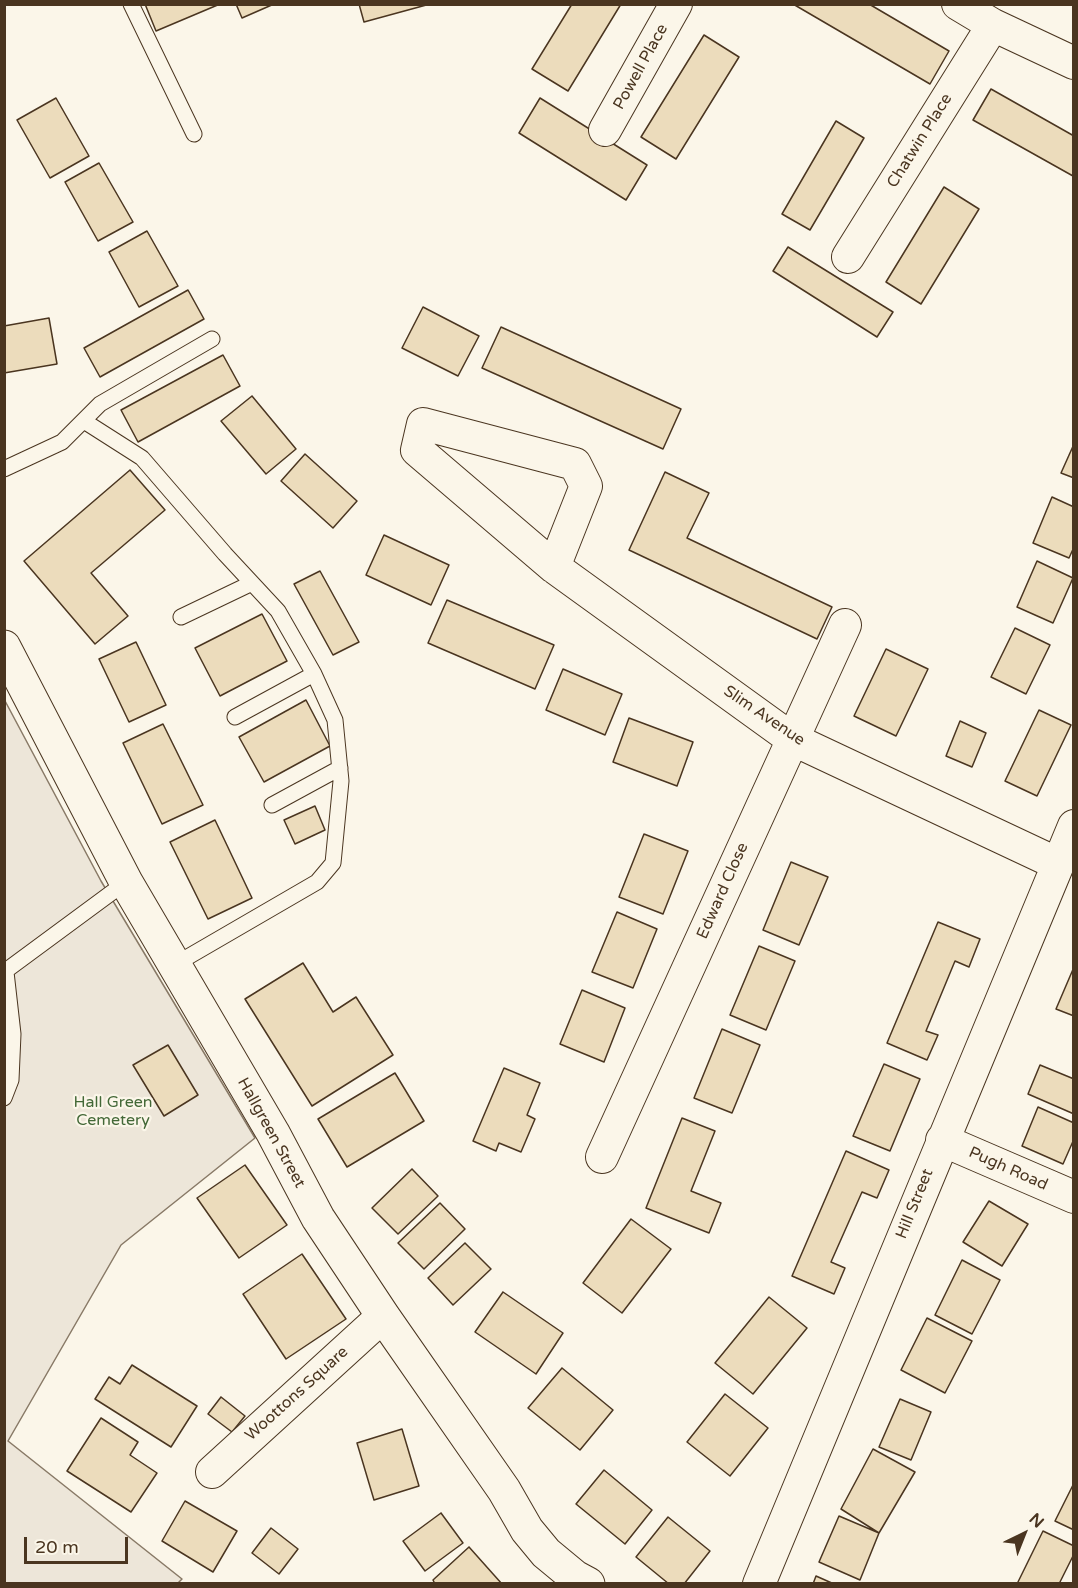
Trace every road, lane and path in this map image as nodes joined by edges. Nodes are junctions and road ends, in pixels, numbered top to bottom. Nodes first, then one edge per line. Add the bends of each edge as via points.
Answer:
1 (131, 4) edge
2 (676, 4) edge
3 (958, 4) edge
4 (993, 25) junction
5 (1074, 63) edge
6 (605, 130) dead end
7 (194, 134) dead end
8 (848, 256) dead end
9 (212, 339) dead end
10 (84, 421) junction
11 (4, 470) edge
12 (554, 567) junction
13 (252, 584) junction
14 (181, 617) dead end
15 (845, 626) dead end
16 (4, 647) edge
17 (314, 674) junction
18 (235, 717) dead end
19 (792, 739) junction
20 (340, 768) junction
21 (272, 805) dead end
22 (1074, 825) edge
23 (1058, 864) junction
24 (126, 882) junction
25 (174, 965) junction
26 (5, 972) edge
27 (4, 1098) edge
28 (942, 1140) junction
29 (602, 1157) dead end
30 (1074, 1197) edge
31 (383, 1316) junction
32 (212, 1472) dead end
33 (588, 1584) edge
34 (759, 1584) edge

1 - 7 lane
2 - 6 street, Powell Place
3 - 4 street
4 - 5 street
4 - 8 street, Chatwin Place
9 - 10 lane via 100,404
10 - 11 lane via 62,442
10 - 13 lane via 142,458
12 - 12 street, Slim Avenue via 417,450 423,424 575,464 586,486
12 - 19 street, Slim Avenue
13 - 14 lane
13 - 17 lane via 278,611
15 - 19 street, Edward Close
16 - 24 street, Hallgreen Street
17 - 18 lane
17 - 20 lane via 335,720
19 - 23 street, Slim Avenue
19 - 29 street, Edward Close
20 - 21 lane
20 - 25 lane via 333,863 318,882
22 - 23 street, Hill Street
23 - 28 street, Hill Street
24 - 25 street, Hallgreen Street
24 - 26 lane
25 - 31 street, Hallgreen Street via 318,1218
26 - 27 lane via 13,1034 12,1080
28 - 30 street, Pugh Road
28 - 34 street, Hill Street
31 - 32 street, Woottons Square
31 - 33 street, Hallgreen Street via 504,1490 527,1530 546,1553

